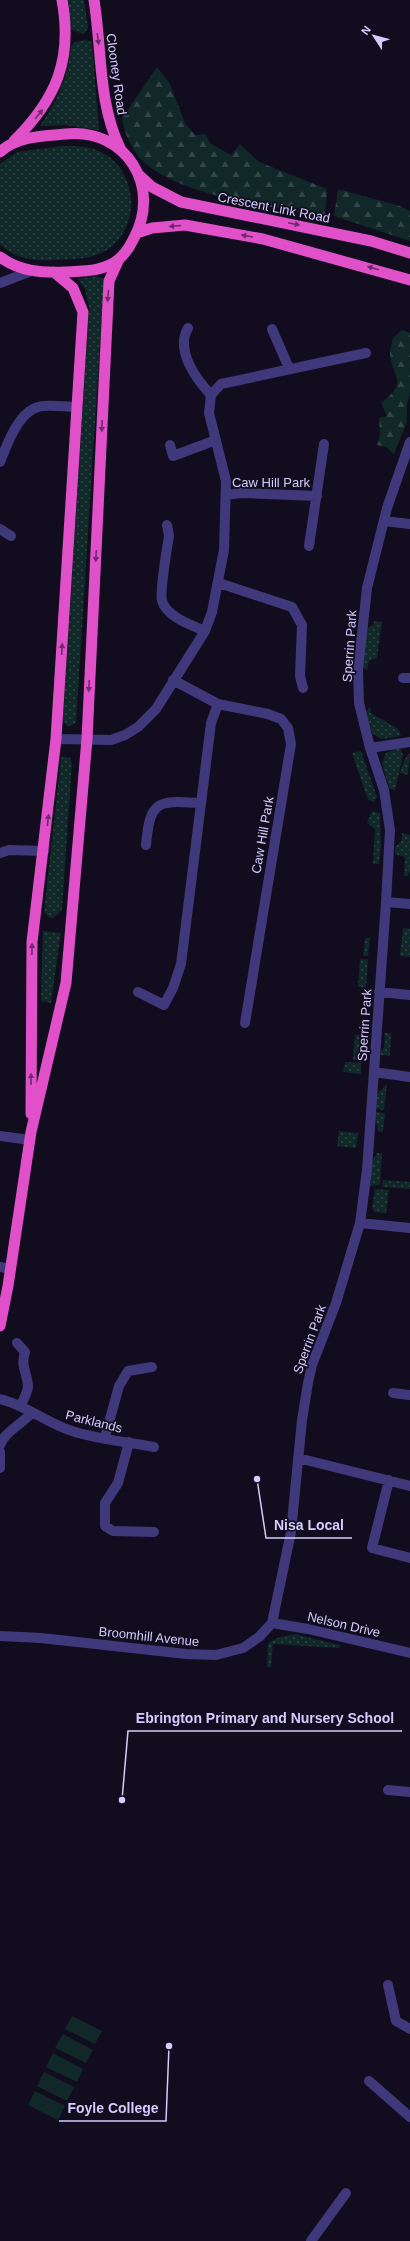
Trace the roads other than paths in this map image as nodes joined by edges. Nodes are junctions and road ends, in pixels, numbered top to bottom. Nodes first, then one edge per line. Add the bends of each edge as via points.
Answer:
1 (62, 0) edge
2 (94, 0) edge
3 (5, 148) edge
4 (120, 149) junction
5 (138, 174) junction
6 (137, 233) junction
7 (410, 253) edge
8 (0, 257) edge
9 (119, 259) junction
10 (31, 271) junction
11 (54, 272) junction
12 (410, 280) edge
13 (0, 283) edge
14 (188, 328) dead end
15 (272, 329) dead end
16 (366, 353) dead end
17 (290, 368) junction
18 (211, 395) junction
19 (76, 407) junction
20 (216, 440) junction
21 (410, 442) edge
22 (324, 444) dead end
23 (170, 445) dead end
24 (0, 462) edge
25 (226, 495) junction
26 (317, 496) junction
27 (384, 521) junction
28 (410, 524) edge
29 (167, 525) dead end
30 (0, 529) edge
31 (11, 536) dead end
32 (309, 546) dead end
33 (219, 583) junction
34 (205, 631) junction
35 (173, 680) junction
36 (303, 688) dead end
37 (218, 704) junction
38 (56, 738) junction
39 (86, 739) junction
40 (410, 742) edge
41 (370, 748) junction
42 (201, 803) junction
43 (146, 845) dead end
44 (44, 851) junction
45 (0, 853) edge
46 (386, 902) junction
47 (410, 904) edge
48 (138, 992) dead end
49 (380, 992) junction
50 (410, 995) edge
51 (245, 1022) dead end
52 (374, 1072) junction
53 (410, 1077) edge
54 (0, 1136) edge
55 (30, 1136) junction
56 (360, 1223) junction
57 (410, 1228) edge
58 (6, 1268) edge
59 (0, 1326) edge
60 (17, 1343) dead end
61 (152, 1367) dead end
62 (393, 1393) dead end
63 (410, 1395) edge
64 (0, 1399) edge
65 (21, 1405) junction
66 (32, 1412) junction
67 (105, 1437) junction
68 (130, 1442) junction
69 (0, 1445) edge
70 (154, 1447) dead end
71 (0, 1452) edge
72 (298, 1458) junction
73 (0, 1468) edge
74 (390, 1480) junction
75 (410, 1482) edge
76 (410, 1486) edge
77 (154, 1532) dead end
78 (410, 1558) edge
79 (275, 1611) joint
80 (272, 1623) junction
81 (0, 1636) edge
82 (410, 1653) edge
83 (388, 1790) dead end
84 (410, 1792) edge
85 (388, 1985) dead end
86 (410, 2029) edge
87 (369, 2081) dead end
88 (410, 2117) edge
89 (346, 2193) dead end
90 (311, 2241) edge

3 -> 1 highway via 45,106 55,87 62,66 65,40
2 -> 4 highway, Clooney Road via 105,101 111,130
3 - 4 highway via 39,136 71,133 92,134 106,139
4 - 5 highway
5 - 6 highway via 144,191 144,214
5 -> 7 highway, Crescent Link Road via 152,187 181,202 364,240
6 - 9 highway
12 -> 6 highway via 263,239 184,225 152,228
8 - 10 highway via 15,266
9 - 11 highway via 96,269
9 -> 39 highway via 109,280
10 - 11 highway
10 - 13 street
11 - 19 highway via 73,288 83,312
14 - 18 street via 183,335 191,369
15 - 17 street
16 - 17 street
17 - 18 street via 221,384
18 - 20 street, Caw Hill Park via 209,413
19 - 24 street via 43,406 28,411 14,432
38 -> 19 highway
20 - 23 street via 173,456
20 - 25 street, Caw Hill Park via 226,481
21 - 27 street, Sperrin Park
22 - 26 street, Caw Hill Park
25 - 26 street, Caw Hill Park via 241,493
25 - 33 street, Caw Hill Park via 224,550
26 - 32 street, Caw Hill Park
27 - 28 street
27 - 41 street, Sperrin Park via 366,588 358,670 359,703
29 - 34 street via 169,536 162,601 170,613 187,624
30 - 31 street
33 - 34 street, Caw Hill Park
33 - 36 street via 292,607 302,625 300,676
34 - 35 street, Caw Hill Park
35 - 37 street, Caw Hill Park
35 - 39 street, Caw Hill Park via 156,709 138,727 111,740
37 - 42 street via 211,723
37 - 51 street, Caw Hill Park via 281,719 288,728 291,744
38 - 39 street, Caw Hill Park
44 -> 38 highway
39 - 55 highway via 66,983
40 - 41 street
41 - 46 street, Sperrin Park via 384,790 388,817
42 - 43 street via 165,802 155,807 148,824
42 - 48 street via 181,964 164,1006
44 - 45 street via 9,850
55 -> 44 highway via 32,942
46 - 47 street
46 - 49 street, Sperrin Park
49 - 50 street
49 - 52 street, Sperrin Park
52 - 53 street
52 - 56 street, Sperrin Park via 367,1170
54 - 55 street
55 - 58 highway
56 - 57 street
56 - 72 street, Sperrin Park via 336,1303 312,1365 303,1411
58 - 59 highway
60 - 65 street via 25,1352 22,1361 28,1385
61 - 67 street via 128,1371 119,1386
62 - 63 street
64 - 65 street, Parklands
65 - 66 street, Parklands
66 - 67 street, Parklands via 73,1432
66 - 69 street via 26,1420 6,1435
67 - 68 street, Parklands
68 - 70 street, Parklands
68 - 77 street via 118,1483 105,1503 105,1526 113,1531
71 - 73 street
72 - 74 street
72 - 79 street, Sperrin Park via 290,1532
74 - 76 street
74 - 78 street via 372,1548
75 - 76 street
79 - 80 street, Broomhill Avenue
80 - 81 street, Broomhill Avenue via 259,1638 243,1648 216,1655
80 - 82 street, Nelson Drive
83 - 84 street
85 - 86 street via 396,2021
87 - 88 street
89 - 90 street

